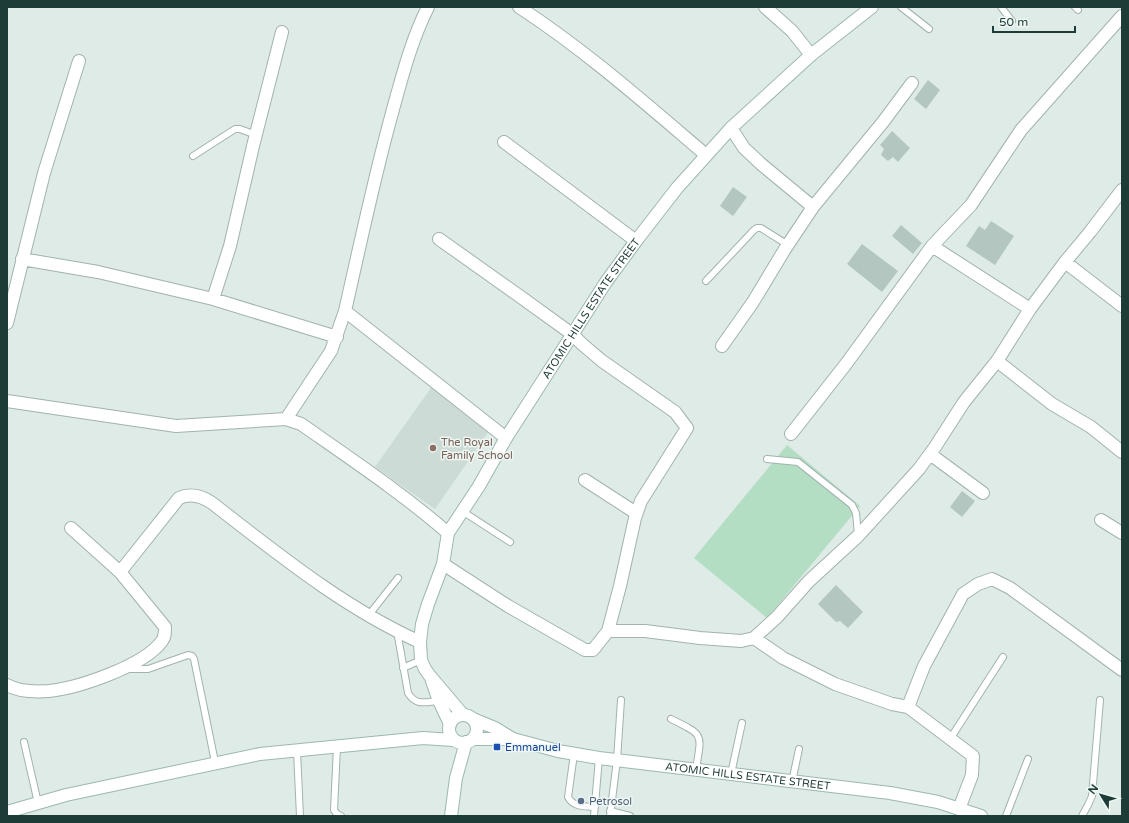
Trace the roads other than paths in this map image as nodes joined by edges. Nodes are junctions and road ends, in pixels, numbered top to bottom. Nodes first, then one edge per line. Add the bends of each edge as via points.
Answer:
1 (428, 7) edge
2 (766, 7) edge
3 (872, 7) edge
4 (901, 7) edge
5 (1001, 7) edge
6 (526, 9) edge
7 (1122, 16) edge
8 (1012, 21) dead end
9 (928, 29) dead end
10 (282, 32) dead end
11 (811, 55) junction
12 (79, 62) dead end
13 (912, 83) dead end
14 (731, 128) junction
15 (256, 135) junction
16 (504, 142) dead end
17 (706, 155) junction
18 (193, 156) dead end
19 (1122, 190) edge
20 (813, 207) junction
21 (439, 239) dead end
22 (636, 241) junction
23 (788, 245) junction
24 (932, 246) junction
25 (22, 259) junction
26 (1065, 262) junction
27 (706, 282) dead end
28 (213, 299) junction
29 (1122, 306) edge
30 (1030, 309) junction
31 (345, 311) junction
32 (7, 323) edge
33 (572, 334) junction
34 (337, 336) junction
35 (722, 346) dead end
36 (997, 361) junction
37 (7, 401) edge
38 (286, 419) junction
39 (791, 434) dead end
40 (506, 438) junction
41 (1122, 452) edge
42 (930, 454) junction
43 (767, 459) dead end
44 (585, 480) dead end
45 (983, 493) dead end
46 (462, 511) junction
47 (636, 514) junction
48 (1101, 520) dead end
49 (71, 528) dead end
50 (448, 533) junction
51 (1122, 533) edge
52 (858, 536) junction
53 (510, 542) dead end
54 (443, 564) junction
55 (120, 572) junction
56 (398, 578) dead end
57 (368, 616) junction
58 (397, 631) junction
59 (608, 631) junction
60 (754, 638) junction
61 (420, 642) junction
62 (1003, 657) dead end
63 (421, 660) junction
64 (403, 668) junction
65 (124, 669) junction
66 (1122, 670) edge
67 (430, 676) junction
68 (7, 685) edge
69 (621, 700) dead end
70 (1100, 700) dead end
71 (439, 701) junction
72 (908, 707) junction
73 (468, 717) junction
74 (671, 719) dead end
75 (742, 723) dead end
76 (458, 736) junction
77 (513, 739) junction
78 (950, 739) junction
79 (24, 742) dead end
80 (337, 746) junction
81 (799, 749) dead end
82 (297, 751) junction
83 (574, 754) junction
84 (599, 758) junction
85 (1028, 759) dead end
86 (617, 760) junction
87 (215, 762) junction
88 (696, 770) junction
89 (731, 774) junction
90 (792, 782) junction
91 (38, 803) junction
92 (595, 807) junction
93 (959, 808) junction
94 (7, 812) edge
95 (610, 814) edge
96 (453, 815) edge
97 (300, 816) edge
98 (341, 816) edge
99 (594, 816) edge
100 (630, 816) edge
101 (981, 816) edge
102 (1006, 816) edge
103 (1082, 816) edge

1 - 31 street via 415,34 397,94
2 - 11 street via 792,31
3 - 11 street, ATOMIC HILLS ESTATE STREET
4 - 9 lane
5 - 8 lane
6 - 17 street
7 - 24 street via 1021,130 971,205
10 - 15 street
11 - 14 street, ATOMIC HILLS ESTATE STREET
12 - 25 street via 44,173
13 - 20 street
14 - 17 street, ATOMIC HILLS ESTATE STREET
14 - 20 street via 744,148
15 - 18 lane via 235,129
15 - 28 street via 230,246
16 - 22 street
17 - 22 street, ATOMIC HILLS ESTATE STREET
19 - 26 street
20 - 23 street
21 - 33 street
22 - 33 street, ATOMIC HILLS ESTATE STREET
23 - 27 lane via 757,228
23 - 35 street
24 - 30 street
24 - 39 street
25 - 28 street via 98,272
25 - 32 street
26 - 29 street
26 - 30 street
28 - 34 street
30 - 36 street
31 - 34 street
31 - 40 street
33 - 40 street, ATOMIC HILLS ESTATE STREET
33 - 47 street via 602,361 675,412 688,428 641,501
34 - 38 street via 331,351
36 - 41 street via 1052,404 1091,428
36 - 42 street via 964,402
37 - 38 street via 176,426
38 - 50 street via 301,424 371,472
40 - 46 street, ATOMIC HILLS ESTATE STREET
42 - 45 street
42 - 52 street
43 - 52 lane via 798,462 852,505 856,514
44 - 47 street
46 - 50 street, ATOMIC HILLS ESTATE STREET
46 - 53 lane
47 - 59 street
48 - 51 street
49 - 55 street
50 - 54 street, ATOMIC HILLS ESTATE STREET
52 - 60 street via 809,581
54 - 59 street via 508,606 585,650 593,650
54 - 61 street, ATOMIC HILLS ESTATE STREET via 422,624
55 - 57 street via 174,503 185,495 192,495 212,503
55 - 65 street via 165,627 162,642
56 - 57 lane
57 - 58 street
58 - 61 street
58 - 64 lane
59 - 60 street via 645,631 741,641
60 - 72 street via 783,658 835,684
61 - 63 street, ATOMIC HILLS ESTATE STREET
62 - 78 lane
63 - 64 lane
63 - 67 street, ATOMIC HILLS ESTATE STREET
64 - 71 lane via 412,700
65 - 68 street via 81,684 49,691 17,690
65 - 87 lane via 148,669 188,655 192,656
66 - 72 street via 1010,588 992,579 978,584 964,594 924,666
67 - 71 street, ATOMIC HILLS ESTATE STREET
67 - 73 street, ATOMIC HILLS ESTATE STREET
69 - 86 lane
70 - 103 lane via 1092,796
71 - 76 street, ATOMIC HILLS ESTATE STREET
72 - 78 street
73 - 76 street via 455,718
73 - 76 street via 477,727 477,732
73 - 77 street, ATOMIC HILLS ESTATE STREET
74 - 88 lane via 698,734 700,739
75 - 89 lane
76 - 77 street, ATOMIC HILLS ESTATE STREET
76 - 80 street
76 - 96 street
77 - 83 street, ATOMIC HILLS ESTATE STREET via 533,746
78 - 93 street via 973,756 972,775
79 - 91 lane
80 - 82 street
80 - 98 lane via 334,810
81 - 90 lane
82 - 87 street
82 - 97 lane
83 - 84 street, ATOMIC HILLS ESTATE STREET
83 - 92 lane via 568,797 574,805
84 - 86 street, ATOMIC HILLS ESTATE STREET
84 - 92 lane
85 - 102 lane
86 - 88 street, ATOMIC HILLS ESTATE STREET
86 - 95 lane
87 - 91 street
88 - 89 street, ATOMIC HILLS ESTATE STREET
89 - 90 street, ATOMIC HILLS ESTATE STREET
90 - 93 street, ATOMIC HILLS ESTATE STREET via 890,793
91 - 94 street
92 - 99 lane
93 - 101 street, ATOMIC HILLS ESTATE STREET
95 - 100 lane

